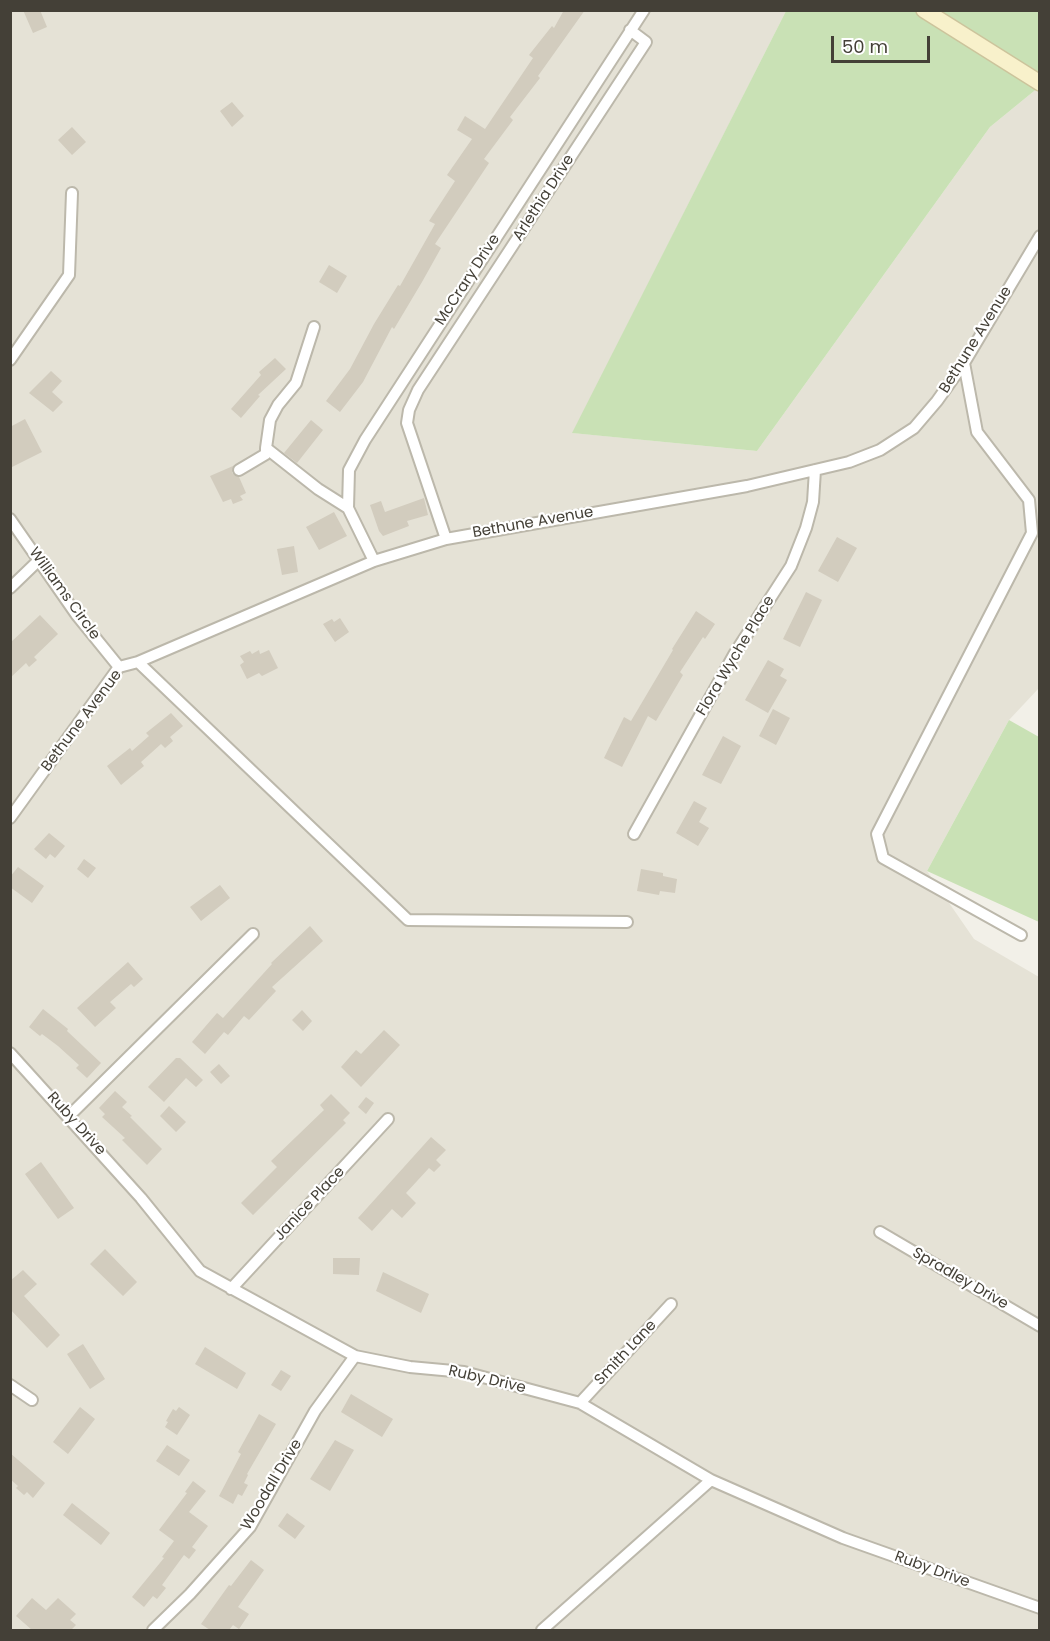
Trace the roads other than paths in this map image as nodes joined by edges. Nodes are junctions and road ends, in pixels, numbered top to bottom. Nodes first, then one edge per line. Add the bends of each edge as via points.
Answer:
1 (644, 10) edge
2 (924, 10) edge
3 (630, 30) junction
4 (1040, 83) edge
5 (72, 193) dead end
6 (1040, 236) edge
7 (314, 327) dead end
8 (10, 360) edge
9 (964, 363) junction
10 (266, 448) junction
11 (239, 470) dead end
12 (815, 470) junction
13 (348, 508) junction
14 (10, 519) edge
15 (446, 539) junction
16 (39, 560) junction
17 (374, 561) junction
18 (10, 588) edge
19 (138, 662) junction
20 (119, 667) junction
21 (10, 818) edge
22 (634, 834) dead end
23 (627, 922) dead end
24 (253, 934) dead end
25 (1021, 935) dead end
26 (10, 1053) edge
27 (69, 1116) junction
28 (388, 1119) dead end
29 (880, 1232) dead end
30 (231, 1289) junction
31 (671, 1304) dead end
32 (1040, 1326) edge
33 (355, 1356) junction
34 (10, 1385) edge
35 (32, 1400) dead end
36 (580, 1403) junction
37 (711, 1480) junction
38 (1040, 1608) edge
39 (153, 1630) edge
40 (542, 1630) edge

1 - 3 street, McCrary Drive
2 - 4 street
3 - 13 street, McCrary Drive via 365,440 350,470
3 - 15 street, Arlethia Drive via 646,42 418,390 409,410 407,423
5 - 8 street via 69,275
6 - 9 street, Bethune Avenue
7 - 10 street via 296,382 270,420
9 - 12 street, Bethune Avenue via 914,428 880,450
9 - 25 street via 977,432 1029,500 1032,533 877,834 884,858
10 - 11 street via 266,454
10 - 13 street
12 - 15 street, Bethune Avenue via 747,486
12 - 22 street, Flora Wyche Place via 813,502 791,566 735,653
13 - 17 street, McCrary Drive
14 - 16 street, Williams Circle
15 - 17 street, Bethune Avenue
16 - 18 street
16 - 20 street, Williams Circle
17 - 19 street, Bethune Avenue
19 - 20 street, Bethune Avenue
19 - 23 street via 408,920
20 - 21 street, Bethune Avenue
24 - 27 street
26 - 27 street, Ruby Drive
27 - 30 street, Ruby Drive via 200,1271
28 - 30 street, Janice Place
29 - 32 street, Spradley Drive
30 - 33 street, Ruby Drive
31 - 36 street, Smith Lane
33 - 36 street, Ruby Drive via 465,1372
33 - 39 street, Woodall Drive via 315,1411 250,1527
34 - 35 street
36 - 37 street, Ruby Drive
37 - 38 street, Ruby Drive via 843,1538
37 - 40 street

